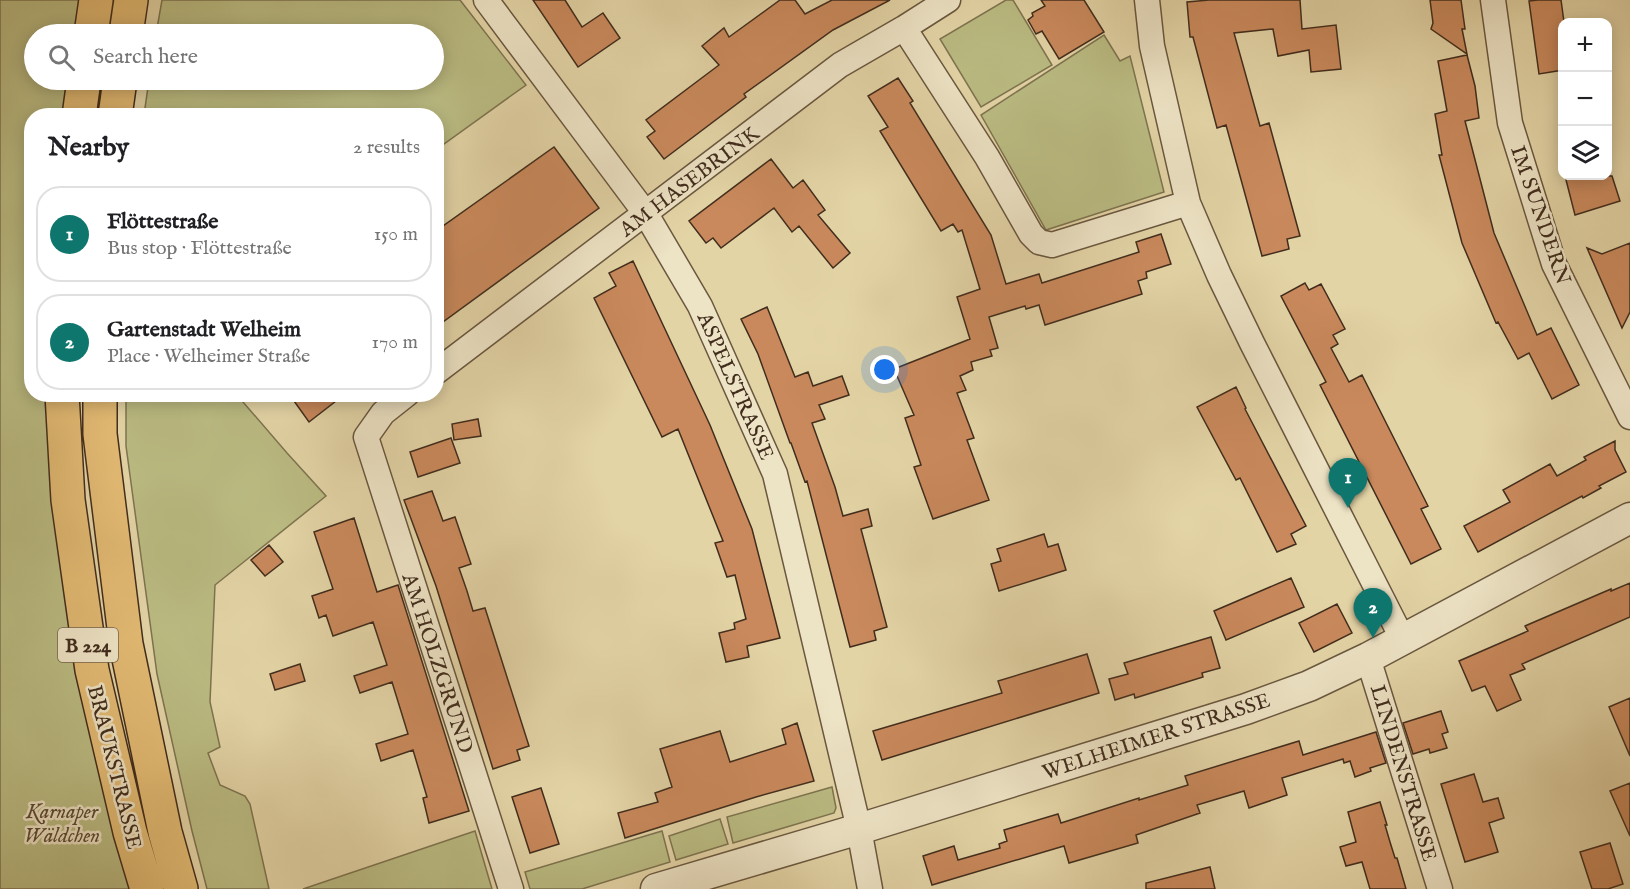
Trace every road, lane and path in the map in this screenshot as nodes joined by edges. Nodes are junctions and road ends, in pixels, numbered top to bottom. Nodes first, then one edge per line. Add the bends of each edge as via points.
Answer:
1 (96, 0) edge
2 (131, 0) edge
3 (486, 0) edge
4 (1147, 0) edge
5 (1492, 0) edge
6 (934, 3) edge
7 (92, 24) edge
8 (127, 24) edge
9 (904, 28) junction
10 (83, 90) edge
11 (119, 90) edge
12 (80, 108) edge
13 (116, 108) edge
14 (1188, 203) junction
15 (646, 214) junction
16 (444, 366) edge
17 (62, 402) edge
18 (100, 402) edge
19 (396, 402) edge
20 (1630, 417) edge
21 (1630, 518) edge
22 (1402, 638) junction
23 (1368, 658) junction
24 (859, 829) junction
25 (147, 889) edge
26 (181, 889) edge
27 (511, 889) edge
28 (656, 889) edge
29 (870, 889) edge
30 (1440, 889) edge

1 - 7 main road
2 - 8 main road
3 - 15 street, ASPELSTRASSE
4 - 14 street via 1152,46
5 - 20 street, IM SUNDERN via 1510,123 1554,264
6 - 9 street, AM HASEBRINK
9 - 14 street via 1039,242 1053,245
9 - 15 street, AM HASEBRINK via 840,65
10 - 12 main road
11 - 13 main road
14 - 22 street via 1252,343
15 - 16 street, AM HASEBRINK
15 - 24 street, ASPELSTRASSE via 700,306 775,474
17 - 25 main road, BRAUKSTRASSE / B 224 via 68,500 92,670
18 - 26 main road, BRAUKSTRASSE / B 224 via 100,434 126,644 165,832
19 - 27 street, AM HOLZGRUND via 383,412 366,437
21 - 22 street, WELHEIMER STRASSE
22 - 23 street, WELHEIMER STRASSE
23 - 24 street, WELHEIMER STRASSE via 1309,686 1246,709
23 - 30 street, LINDENSTRASSE
24 - 28 street, WELHEIMER STRASSE
24 - 29 street, ASPELSTRASSE

